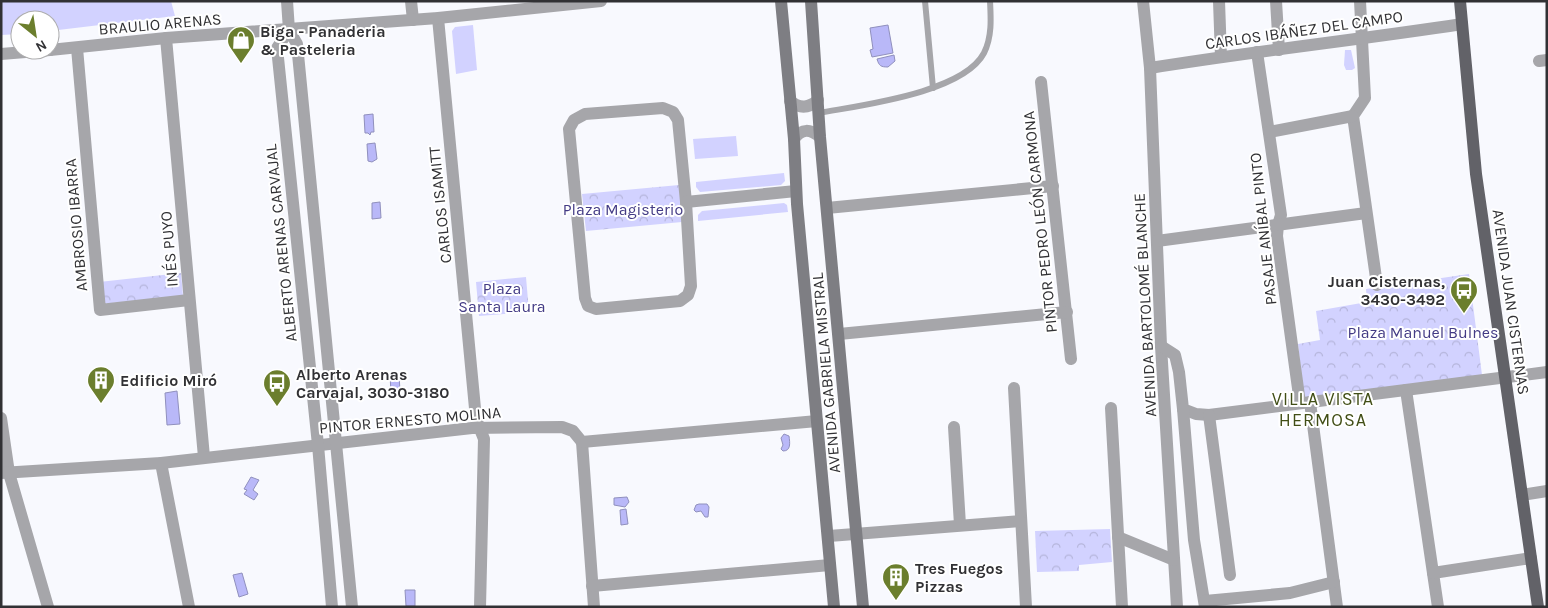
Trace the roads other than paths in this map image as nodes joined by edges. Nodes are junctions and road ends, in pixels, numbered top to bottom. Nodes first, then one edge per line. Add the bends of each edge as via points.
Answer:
1 (287, 1) edge
2 (411, 1) edge
3 (601, 1) edge
4 (781, 1) edge
5 (811, 1) edge
6 (925, 1) edge
7 (990, 1) edge
8 (1143, 1) edge
9 (1219, 1) edge
10 (1276, 1) edge
11 (1360, 1) edge
12 (1460, 1) edge
13 (570, 3) edge
14 (438, 18) junction
15 (413, 20) junction
16 (1462, 24) junction
17 (289, 30) junction
18 (166, 38) junction
19 (1361, 39) junction
20 (77, 48) junction
21 (60, 49) edge
22 (1279, 50) junction
23 (1257, 52) junction
24 (1221, 57) junction
25 (1150, 68) junction
26 (1041, 82) dead end
27 (934, 88) junction
28 (790, 102) junction
29 (819, 107) junction
30 (1353, 116) junction
31 (1269, 132) junction
32 (820, 137) junction
33 (794, 139) junction
34 (1053, 186) junction
35 (796, 191) junction
36 (686, 202) junction
37 (827, 208) junction
38 (1366, 213) junction
39 (1278, 225) junction
40 (1157, 241) junction
41 (1377, 285) dead end
42 (189, 300) junction
43 (1067, 312) junction
44 (839, 334) junction
45 (1162, 346) junction
46 (1072, 359) dead end
47 (1547, 372) edge
48 (1505, 377) junction
49 (1014, 388) dead end
50 (1406, 390) junction
51 (1305, 403) junction
52 (1111, 408) dead end
53 (1183, 409) junction
54 (1209, 415) junction
55 (1, 418) edge
56 (817, 421) junction
57 (478, 423) junction
58 (954, 427) dead end
59 (582, 442) junction
60 (336, 443) junction
61 (318, 445) junction
62 (204, 457) junction
63 (161, 463) junction
64 (5, 473) edge
65 (1547, 491) edge
66 (1522, 495) junction
67 (1020, 521) junction
68 (960, 525) junction
69 (856, 533) junction
70 (829, 536) junction
71 (1118, 537) junction
72 (1531, 558) junction
73 (1174, 560) junction
74 (830, 565) junction
75 (1433, 573) junction
76 (1230, 575) dead end
77 (1334, 582) junction
78 (592, 586) junction
79 (1205, 604) edge
80 (48, 607) edge
81 (189, 607) edge
82 (332, 607) edge
83 (352, 607) edge
84 (480, 607) edge
85 (594, 607) edge
86 (834, 607) edge
87 (863, 607) edge
88 (1026, 607) edge
89 (1122, 607) edge
90 (1176, 607) edge
91 (1337, 607) edge
92 (1438, 607) edge
93 (1538, 607) edge

1 - 17 street
2 - 15 street
3 - 13 street, BRAULIO ARENAS
4 - 28 main road, AVENIDA GABRIELA MISTRAL
5 - 29 main road, AVENIDA GABRIELA MISTRAL
6 - 27 lane
7 - 27 lane via 992,26 983,54 969,71
8 - 25 street, AVENIDA BARTOLOMÉ BLANCHE
9 - 24 street
10 - 22 street
11 - 19 street
12 - 16 main road, AVENIDA JUAN CISTERNAS
13 - 14 street, BRAULIO ARENAS
14 - 15 street, BRAULIO ARENAS
14 - 57 street, CARLOS ISAMITT
15 - 17 street, BRAULIO ARENAS
16 - 19 street, CARLOS IBÁÑEZ DEL CAMPO
16 - 48 main road, AVENIDA JUAN CISTERNAS via 1476,174
17 - 18 street, BRAULIO ARENAS
17 - 60 street via 297,44
17 - 61 street, ALBERTO ARENAS CARVAJAL via 277,48
18 - 20 street, BRAULIO ARENAS
18 - 42 street, INÉS PUYO
19 - 22 street, CARLOS IBÁÑEZ DEL CAMPO
19 - 30 street via 1365,98
20 - 21 street, BRAULIO ARENAS
20 - 42 street, AMBROSIO IBARRA via 100,310
22 - 23 street, CARLOS IBÁÑEZ DEL CAMPO
23 - 24 street, CARLOS IBÁÑEZ DEL CAMPO
23 - 31 street, PASAJE ANÍBAL PINTO
24 - 25 street, CARLOS IBÁÑEZ DEL CAMPO
25 - 40 street, AVENIDA BARTOLOMÉ BLANCHE
26 - 34 street, PINTOR PEDRO LEÓN CARMONA
27 - 29 lane via 918,94
28 - 29 street via 797,106
28 - 33 main road, AVENIDA GABRIELA MISTRAL
29 - 32 main road, AVENIDA GABRIELA MISTRAL
30 - 31 street
30 - 38 street
31 - 39 street, PASAJE ANÍBAL PINTO via 1281,215
32 - 33 street via 806,130
32 - 37 main road, AVENIDA GABRIELA MISTRAL
33 - 35 main road, AVENIDA GABRIELA MISTRAL
34 - 37 street
34 - 43 street, PINTOR PEDRO LEÓN CARMONA
35 - 36 street
35 - 56 main road, AVENIDA GABRIELA MISTRAL
36 - 36 street via 678,120 673,112 663,108 585,114 574,120 569,129 584,298 588,306 596,309 680,301 688,295 691,286
37 - 44 main road, AVENIDA GABRIELA MISTRAL
38 - 39 street
38 - 41 street
39 - 40 street
39 - 51 street, PASAJE ANÍBAL PINTO
40 - 45 street, AVENIDA BARTOLOMÉ BLANCHE
42 - 62 street, INÉS PUYO
43 - 44 street
43 - 46 street, PINTOR PEDRO LEÓN CARMONA
44 - 69 main road, AVENIDA GABRIELA MISTRAL
45 - 53 street, AVENIDA BARTOLOMÉ BLANCHE via 1175,354
45 - 73 street, AVENIDA BARTOLOMÉ BLANCHE
47 - 48 street
48 - 50 street
48 - 66 main road, AVENIDA JUAN CISTERNAS
49 - 67 street
50 - 51 street
50 - 75 street
51 - 54 street
51 - 77 street, PASAJE ANÍBAL PINTO
52 - 71 street
53 - 54 street
53 - 79 street, AVENIDA BARTOLOMÉ BLANCHE via 1194,540
54 - 76 street
55 - 64 street
56 - 59 street
56 - 70 main road, AVENIDA GABRIELA MISTRAL
57 - 59 street, PINTOR ERNESTO MOLINA via 562,427 573,431
57 - 60 street, PINTOR ERNESTO MOLINA
57 - 84 street, CARLOS ISAMITT via 484,439
58 - 68 street
59 - 78 street
60 - 61 street, PINTOR ERNESTO MOLINA
60 - 83 street
61 - 62 street, PINTOR ERNESTO MOLINA
61 - 82 street, ALBERTO ARENAS CARVAJAL
62 - 63 street, PINTOR ERNESTO MOLINA
63 - 64 street, PINTOR ERNESTO MOLINA
63 - 81 street
64 - 80 street
65 - 66 street
66 - 72 main road, AVENIDA JUAN CISTERNAS
67 - 68 street
67 - 88 street
68 - 69 street
69 - 70 street
69 - 87 main road, AVENIDA GABRIELA MISTRAL
70 - 74 main road, AVENIDA GABRIELA MISTRAL
71 - 73 street
71 - 89 street
72 - 75 street
72 - 93 main road, AVENIDA JUAN CISTERNAS
73 - 90 street, AVENIDA BARTOLOMÉ BLANCHE
74 - 78 street
74 - 86 main road, AVENIDA GABRIELA MISTRAL
75 - 92 street
77 - 79 street
77 - 91 street, PASAJE ANÍBAL PINTO
78 - 85 street

